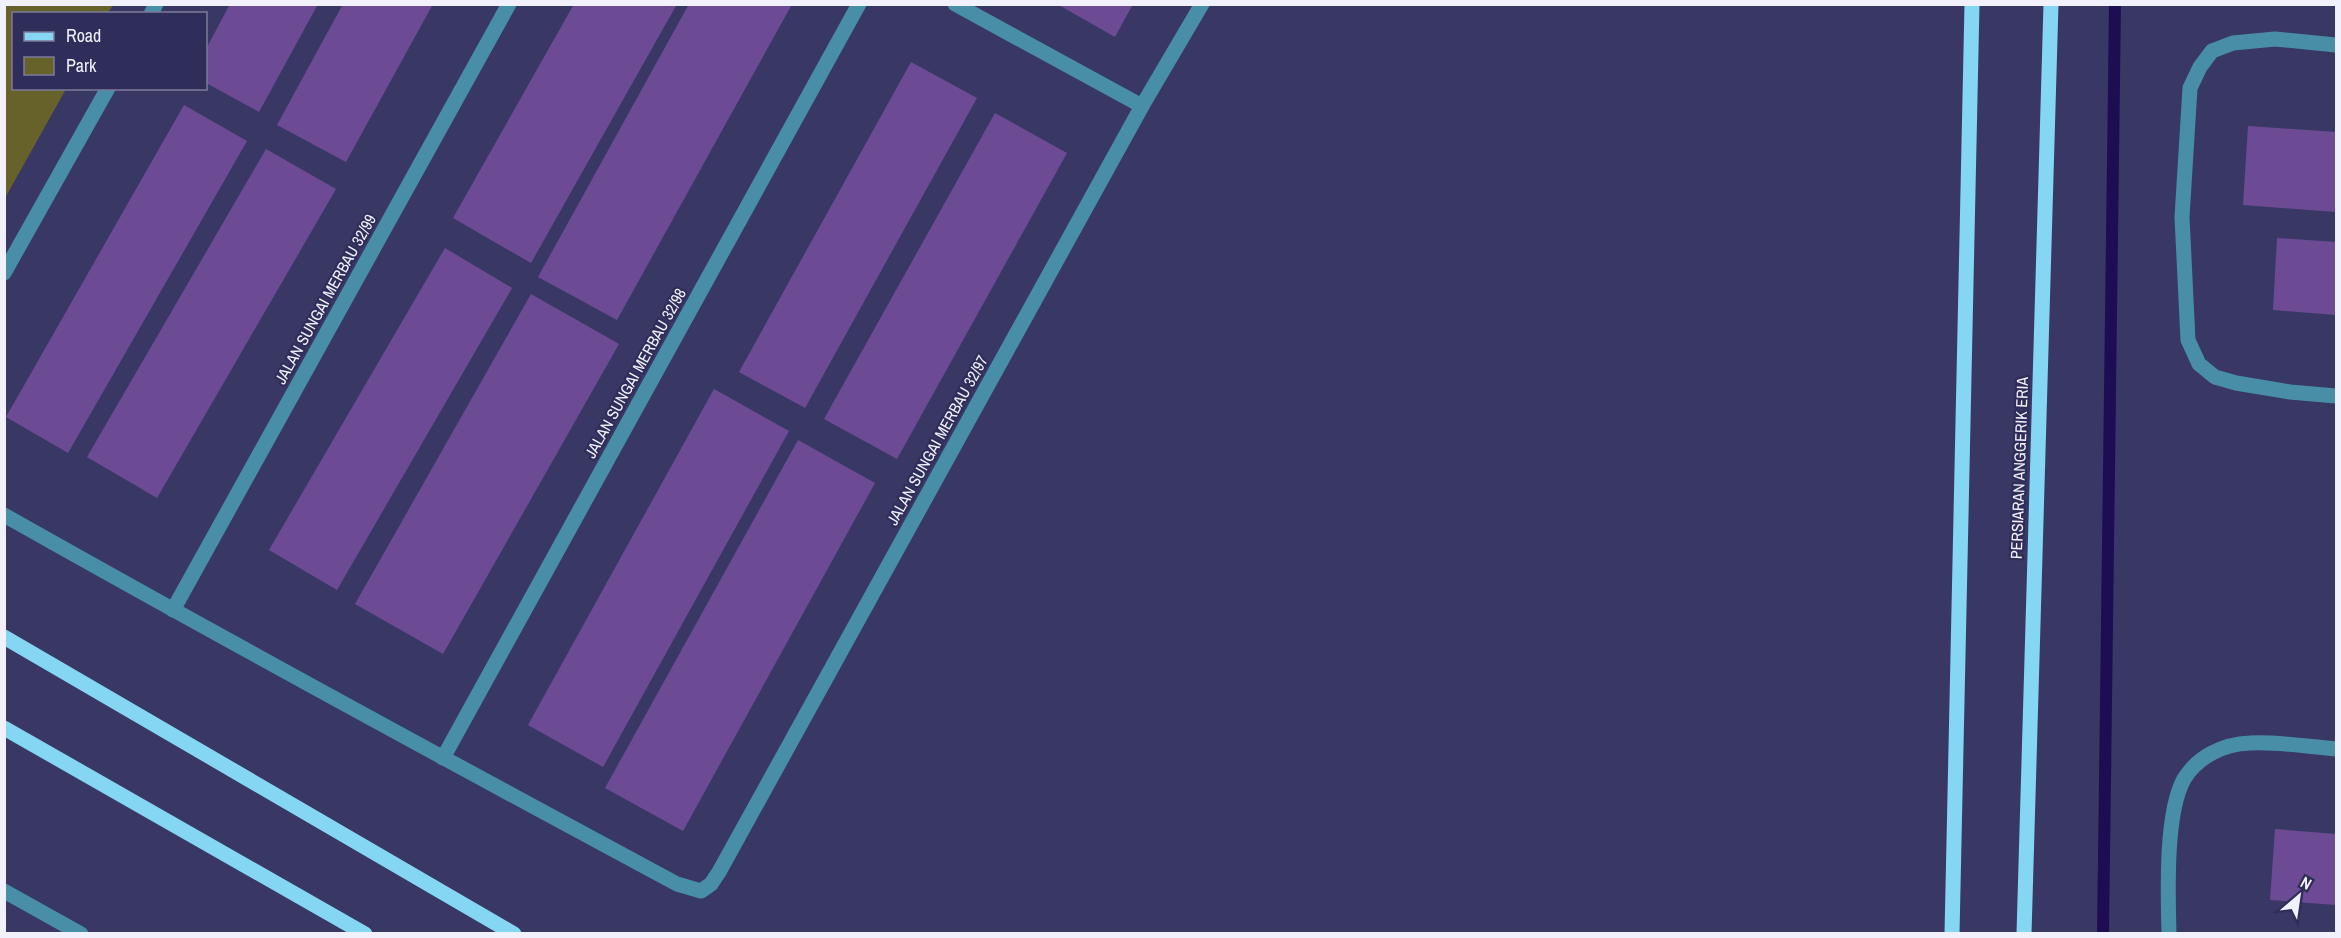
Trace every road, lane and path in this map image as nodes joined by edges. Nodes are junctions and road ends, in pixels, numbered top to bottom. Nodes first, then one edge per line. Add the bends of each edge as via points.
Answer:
1 (508, 4) edge
2 (859, 4) edge
3 (955, 4) edge
4 (1202, 4) edge
5 (1972, 4) edge
6 (2051, 4) edge
7 (2337, 45) edge
8 (107, 90) edge
9 (1142, 106) junction
10 (4, 273) edge
11 (2337, 396) edge
12 (4, 516) edge
13 (173, 610) junction
14 (4, 637) edge
15 (4, 728) edge
16 (2337, 749) edge
17 (443, 758) junction
18 (4, 891) edge
19 (81, 933) edge
20 (364, 933) edge
21 (514, 933) edge
22 (1952, 933) edge
23 (2024, 933) edge
24 (2169, 933) edge

1 - 13 street, JALAN SUNGAI MERBAU 32/99
2 - 17 street, JALAN SUNGAI MERBAU 32/98
3 - 9 street
4 - 9 street, JALAN SUNGAI MERBAU 32/97
5 - 22 main road
6 - 23 main road, PERSIARAN ANGGERIK ERIA
7 - 11 street via 2275,39 2233,43 2212,51 2190,88 2181,217 2188,340 2199,364 2215,377 2236,383
8 - 10 street
9 - 17 street, JALAN SUNGAI MERBAU 32/97 via 711,884 701,891 677,884
12 - 13 street
13 - 17 street
14 - 21 main road
15 - 20 main road
16 - 24 street via 2249,743 2214,751 2197,762 2184,780 2171,835
18 - 19 street

